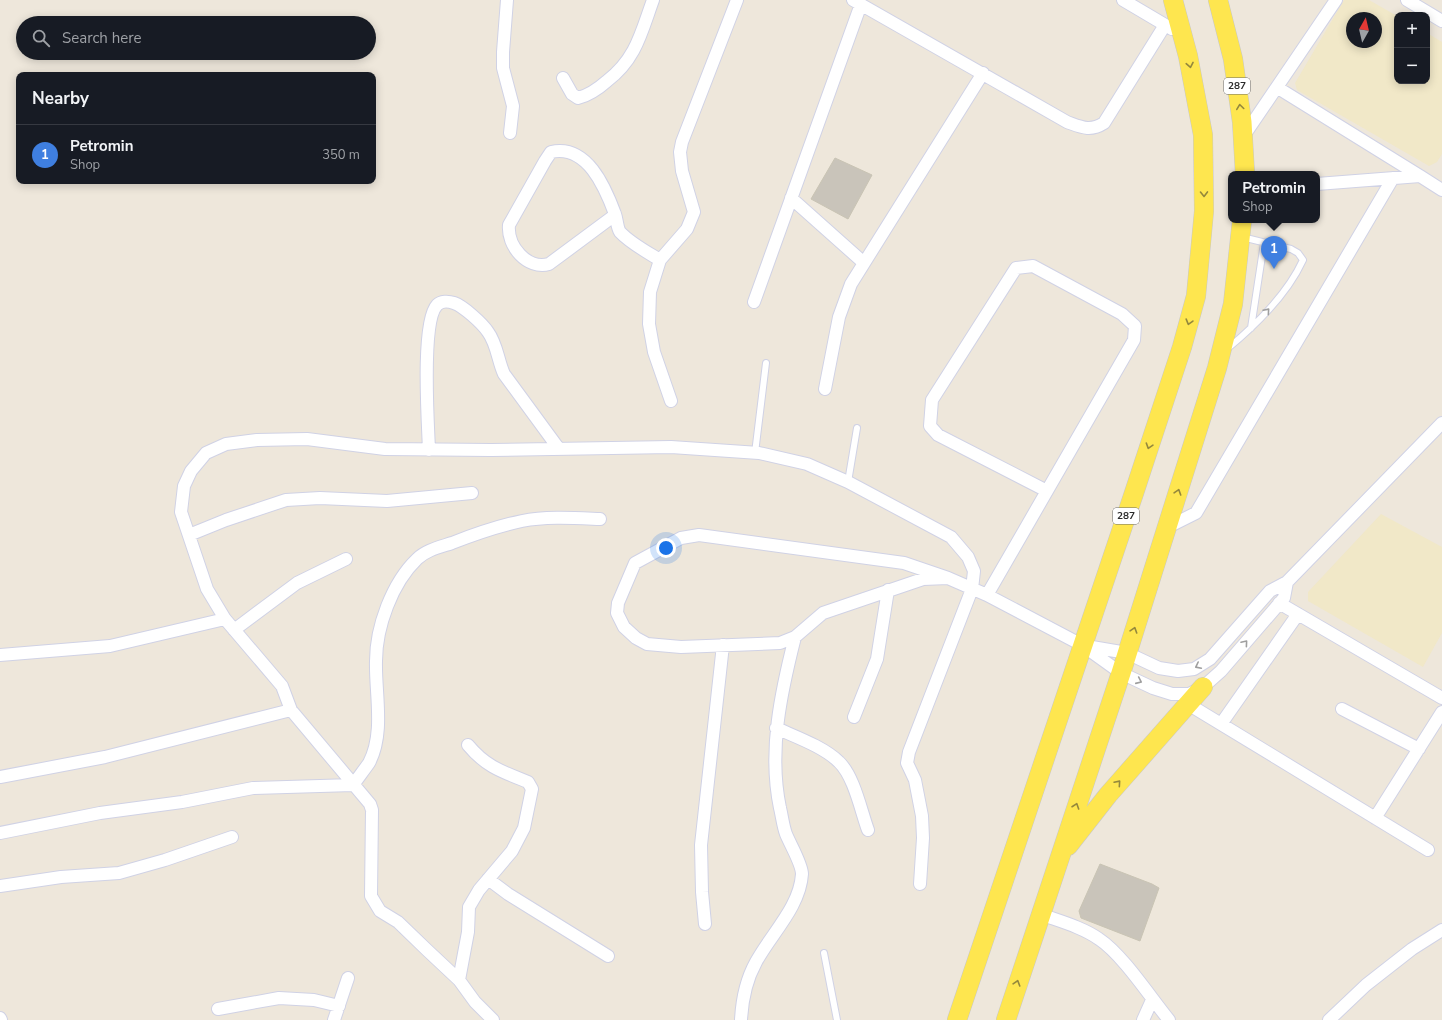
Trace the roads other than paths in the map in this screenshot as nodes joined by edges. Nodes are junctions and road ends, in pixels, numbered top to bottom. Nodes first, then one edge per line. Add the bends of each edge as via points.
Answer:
1 (507, 0) edge
2 (653, 0) edge
3 (738, 0) edge
4 (1123, 0) edge
5 (1173, 0) edge
6 (1218, 0) edge
7 (1336, 0) edge
8 (1407, 0) edge
9 (857, 2) edge
10 (1442, 21) edge
11 (1165, 25) junction
12 (1183, 35) junction
13 (983, 73) junction
14 (563, 78) dead end
15 (1278, 88) junction
16 (510, 133) dead end
17 (1243, 137) junction
18 (1245, 171) edge
19 (1420, 176) junction
20 (1393, 178) junction
21 (1320, 184) edge
22 (1441, 188) edge
23 (791, 198) junction
24 (615, 215) junction
25 (1241, 228) edge
26 (1264, 243) junction
27 (660, 260) junction
28 (864, 263) junction
29 (754, 302) dead end
30 (1251, 328) junction
31 (1220, 358) junction
32 (766, 363) dead end
33 (825, 389) dead end
34 (671, 401) dead end
35 (1442, 423) edge
36 (857, 428) dead end
37 (559, 449) junction
38 (429, 450) junction
39 (755, 453) junction
40 (848, 482) junction
41 (1047, 492) junction
42 (472, 493) dead end
43 (600, 519) dead end
44 (1166, 528) junction
45 (189, 535) junction
46 (346, 559) dead end
47 (948, 578) junction
48 (1287, 582) junction
49 (972, 589) junction
50 (888, 590) junction
51 (987, 595) junction
52 (1279, 603) junction
53 (1298, 614) junction
54 (225, 619) junction
55 (234, 630) junction
56 (795, 637) junction
57 (1082, 645) junction
58 (723, 646) junction
59 (1127, 653) junction
60 (0, 654) edge
61 (1121, 673) junction
62 (1203, 687) junction
63 (1442, 698) edge
64 (1188, 704) junction
65 (1342, 709) dead end
66 (291, 710) junction
67 (1442, 712) edge
68 (854, 717) dead end
69 (1221, 724) junction
70 (776, 728) junction
71 (468, 745) dead end
72 (1418, 749) junction
73 (0, 777) edge
74 (353, 785) junction
75 (1375, 818) junction
76 (868, 830) dead end
77 (0, 833) edge
78 (232, 837) dead end
79 (1428, 850) dead end
80 (1059, 858) junction
81 (488, 880) junction
82 (920, 884) dead end
83 (0, 886) edge
84 (1040, 914) junction
85 (705, 924) dead end
86 (1442, 930) edge
87 (824, 953) dead end
88 (608, 956) dead end
89 (348, 978) dead end
90 (459, 980) junction
91 (1152, 1000) junction
92 (339, 1006) junction
93 (218, 1008) dead end
94 (334, 1020) edge
95 (493, 1020) edge
96 (741, 1020) edge
97 (837, 1020) edge
98 (957, 1020) edge
99 (1006, 1020) edge
100 (1143, 1020) edge
101 (1169, 1020) edge
102 (1329, 1020) edge

1 - 16 street via 503,68 513,106
2 - 14 street via 632,55 618,73 588,95 578,98 572,94
3 - 27 street via 682,142 682,171 694,212 691,223
4 - 11 street
5 - 12 main road, 287
17 -> 6 main road, 287 via 1233,59
7 - 15 street
8 - 10 street
9 - 13 street
9 - 23 street
11 - 12 street
11 - 13 street via 1104,123 1097,128 1087,129 1067,122
12 -> 57 main road, 287 via 1203,135 1204,211 1196,296
13 - 28 street
15 - 17 street
15 - 19 street
17 - 18 main road, 287
19 - 20 street
19 - 22 street
20 - 21 street
20 - 44 street via 1196,513
23 - 28 street
23 - 29 street
24 - 24 street via 594,169 568,152 558,150 551,152 544,160 509,225 508,234 519,254 533,265 542,266
24 - 27 street via 619,231
25 - 26 lane
25 - 31 main road via 1233,304
26 - 30 lane
30 -> 26 lane via 1292,281 1303,260 1291,249
27 - 34 street via 650,292 649,324 654,352
28 - 33 street via 851,284 840,317
30 - 31 lane
44 -> 31 main road
32 - 39 lane
35 - 48 street
36 - 40 lane
37 - 38 street
37 - 38 street via 504,374 488,331 460,305 449,301 441,302 434,310 428,334
37 - 39 street via 671,447
38 - 45 street via 385,449 307,439 257,440 226,444 206,453 190,471 184,486 181,512
39 - 40 street via 807,464
40 - 49 street via 952,537 968,557 974,571
41 - 41 street via 938,435 930,426 932,400 1016,268 1026,266 1033,266 1122,314 1135,326 1134,340
41 - 51 street
42 - 45 street via 387,501 320,498 286,500
43 - 74 street via 523,521 458,540 417,558 391,597 379,628 376,660 376,741 369,762
59 -> 44 main road
45 - 54 street via 207,589
46 - 55 street via 297,583
47 - 49 street
47 - 50 street via 923,579
47 - 58 street via 904,563 699,535 680,538 635,563 618,603 617,613 624,627 647,644 681,647
48 - 52 street via 1284,598
48 -> 59 street via 1270,591 1210,659 1194,668 1178,671 1159,668
49 - 51 street
49 - 82 street via 907,763 915,780 922,816
50 - 56 street via 823,613
50 - 68 street via 877,660
51 - 57 street
52 - 53 street
62 -> 52 street via 1221,671
53 - 63 street
53 - 69 street
54 - 55 street
54 - 60 street via 110,646
55 - 66 street via 282,686
56 - 58 street via 780,643
56 - 70 street
57 - 59 street
57 - 61 street
57 - 98 main road, 287
58 - 85 street via 701,845
59 - 61 main road
61 -> 62 street via 1172,694 1189,694
80 -> 61 main road
62 - 64 main road
64 - 69 street
80 -> 64 main road via 1108,795
65 - 72 street
66 - 73 street via 105,757
66 - 74 street
67 - 72 street
69 - 75 street
70 - 76 street via 815,746 839,761 848,775
70 - 96 street via 779,806 786,834 802,872 794,901 756,961 742,1002
71 - 81 street via 494,769 528,782 532,789 524,828 512,851
72 - 75 street
74 - 77 street via 253,788 182,802 100,813
74 - 90 street via 370,804 372,810 371,896 380,911 398,922
75 - 79 street
78 - 83 street via 119,873
80 - 84 main road
81 - 88 street
81 - 90 street via 469,907 468,932
84 - 91 street via 1083,930 1099,939 1114,952
99 -> 84 main road
86 - 102 street via 1412,949 1366,985
87 - 97 lane
89 - 92 street
90 - 95 street via 474,1002
91 - 100 street
91 - 101 street
92 - 93 street via 314,1000 279,998
92 - 94 street

